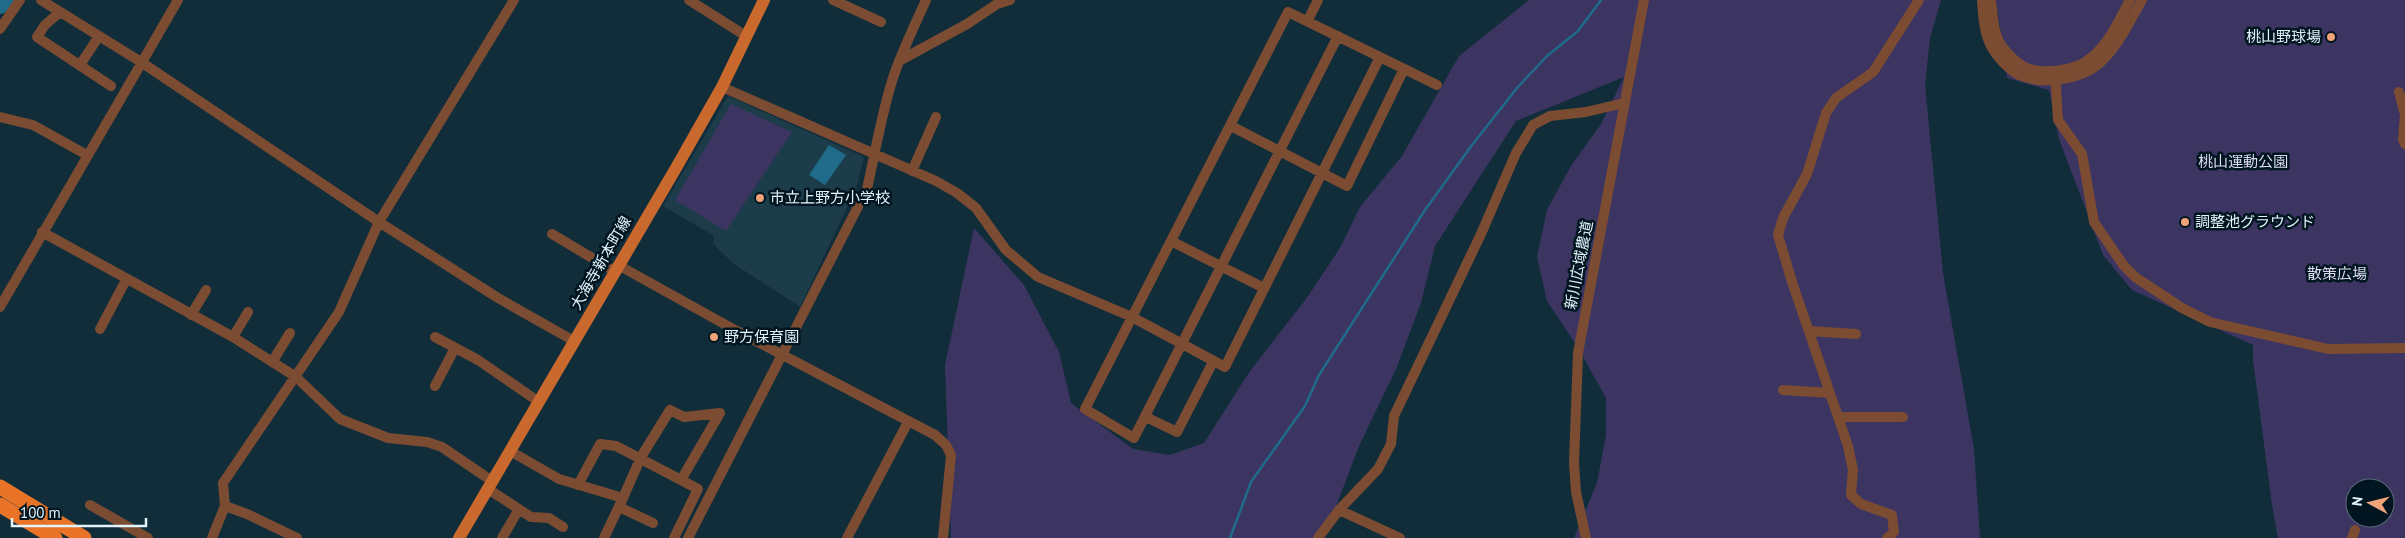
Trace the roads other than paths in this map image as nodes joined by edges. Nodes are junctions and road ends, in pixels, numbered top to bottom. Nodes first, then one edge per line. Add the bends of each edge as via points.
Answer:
1 (20, 0) edge
2 (41, 0) edge
3 (178, 0) edge
4 (514, 0) edge
5 (689, 0) edge
6 (764, 0) edge
7 (833, 0) edge
8 (926, 0) edge
9 (1010, 0) edge
10 (1318, 0) edge
11 (1644, 0) edge
12 (1919, 0) edge
13 (1982, 0) edge
14 (1991, 0) edge
15 (2130, 0) edge
16 (2142, 0) edge
17 (60, 12) junction
18 (1308, 20) junction
19 (881, 22) dead end
20 (0, 29) edge
21 (99, 36) junction
22 (746, 36) junction
23 (1338, 36) junction
24 (1380, 56) junction
25 (899, 61) junction
26 (140, 62) junction
27 (80, 65) junction
28 (1404, 69) junction
29 (2055, 76) junction
30 (1437, 85) dead end
31 (111, 86) dead end
32 (722, 87) junction
33 (2399, 92) dead end
34 (1624, 103) junction
35 (936, 116) dead end
36 (0, 117) edge
37 (1231, 126) junction
38 (2405, 144) edge
39 (1281, 150) junction
40 (87, 155) junction
41 (874, 155) junction
42 (912, 171) junction
43 (1322, 172) junction
44 (379, 222) junction
45 (42, 232) junction
46 (552, 234) dead end
47 (1171, 241) junction
48 (616, 268) junction
49 (1222, 268) junction
50 (126, 280) junction
51 (1264, 288) junction
52 (206, 290) dead end
53 (0, 307) edge
54 (248, 312) dead end
55 (192, 315) junction
56 (1132, 317) junction
57 (100, 329) dead end
58 (1809, 331) junction
59 (290, 333) dead end
60 (1856, 334) dead end
61 (233, 337) junction
62 (435, 338) dead end
63 (574, 341) junction
64 (1182, 344) junction
65 (455, 348) junction
66 (2405, 348) edge
67 (782, 356) junction
68 (272, 362) junction
69 (1212, 362) junction
70 (296, 377) junction
71 (434, 386) dead end
72 (1783, 390) dead end
73 (1830, 394) junction
74 (538, 402) junction
75 (1838, 416) junction
76 (1146, 417) junction
77 (1903, 417) dead end
78 (908, 422) junction
79 (510, 451) junction
80 (641, 457) junction
81 (681, 480) junction
82 (490, 485) junction
83 (578, 485) junction
84 (0, 487) edge
85 (621, 503) junction
86 (0, 505) edge
87 (90, 505) dead end
88 (225, 506) junction
89 (519, 509) junction
90 (1339, 510) junction
91 (653, 524) dead end
92 (563, 527) dead end
93 (55, 538) edge
94 (84, 538) edge
95 (148, 538) edge
96 (212, 538) edge
97 (297, 538) edge
98 (459, 538) edge
99 (502, 538) edge
100 (604, 538) edge
101 (674, 538) edge
102 (688, 538) edge
103 (847, 538) edge
104 (943, 538) edge
105 (1318, 538) edge
106 (1400, 538) edge
107 (1586, 538) edge
108 (1887, 538) edge

1 - 20 street
2 - 17 street
3 - 26 street
4 - 44 street
5 - 22 street
6 - 22 main road, 大海寺新本町線
7 - 19 street
8 - 25 street
9 - 25 street via 997,4 968,24
10 - 18 street
11 - 34 street, 新川広域農道
12 - 58 street via 1873,72 1836,98 1826,113 1807,174 1783,218 1778,235
13 - 29 street via 1985,29 1992,48 2004,63 2020,75
14 - 29 street via 1994,27 2010,56 2024,67
15 - 29 street via 2104,46 2090,59
16 - 29 street via 2111,52 2101,62 2077,76
17 - 21 street
17 - 27 street via 37,37
18 - 23 street
18 - 37 street via 1288,12
21 - 26 street
21 - 27 street
22 - 32 main road, 大海寺新本町線
23 - 24 street
23 - 39 street
24 - 28 street
24 - 43 street
25 - 41 street
26 - 40 street
26 - 44 street
27 - 31 street
28 - 30 street
28 - 43 street via 1348,186
29 - 66 street via 2058,120 2082,154 2094,222 2135,277 2210,322 2328,349
32 - 41 street
32 - 48 main road, 大海寺新本町線
33 - 38 street via 2405,115
34 - 90 street via 1550,116 1533,125 1516,153 1394,416 1391,444 1378,469
34 - 107 street, 新川広域農道 via 1578,353 1574,463 1576,492
35 - 42 street
36 - 40 street via 33,125
37 - 39 street
37 - 47 street
39 - 43 street
39 - 49 street
40 - 45 street
41 - 42 street
41 - 67 street via 867,189
42 - 56 street via 957,193 976,208 1006,250 1038,277
43 - 51 street
44 - 63 street via 498,298
44 - 70 street via 339,312
45 - 50 street
45 - 53 street
46 - 48 street
47 - 49 street
47 - 56 street
48 - 63 main road, 大海寺新本町線
48 - 67 street
49 - 51 street
49 - 64 street
50 - 55 street
50 - 57 street
51 - 69 street via 1225,366
52 - 55 street
54 - 61 street
55 - 61 street
56 - 64 street
56 - 76 street via 1085,410 1134,438
58 - 60 street
58 - 73 street
59 - 68 street
61 - 68 street
62 - 65 street
63 - 74 main road, 大海寺新本町線
64 - 69 street
64 - 76 street
65 - 71 street
65 - 74 street
67 - 78 street
67 - 102 street
68 - 70 street
69 - 76 street via 1177,432
70 - 82 street via 340,419 388,438 442,447
70 - 88 street via 223,484
72 - 73 street
73 - 75 street
74 - 79 main road, 大海寺新本町線
75 - 77 street
75 - 108 street via 1853,470 1851,495 1861,504 1892,515 1894,532
78 - 103 street
78 - 104 street via 935,435 951,455
79 - 82 main road, 大海寺新本町線
79 - 83 street via 558,479
80 - 81 street
80 - 81 street via 670,410 684,417 720,413
80 - 83 street via 616,446 600,444
80 - 85 street
81 - 101 street via 698,489
82 - 89 street
82 - 98 main road, 大海寺新本町線
83 - 85 street
84 - 94 highway
85 - 91 street
85 - 100 street
86 - 93 highway
87 - 95 street
88 - 96 street
88 - 97 street
89 - 92 street via 531,517 550,518
89 - 99 street
90 - 105 street
90 - 106 street

